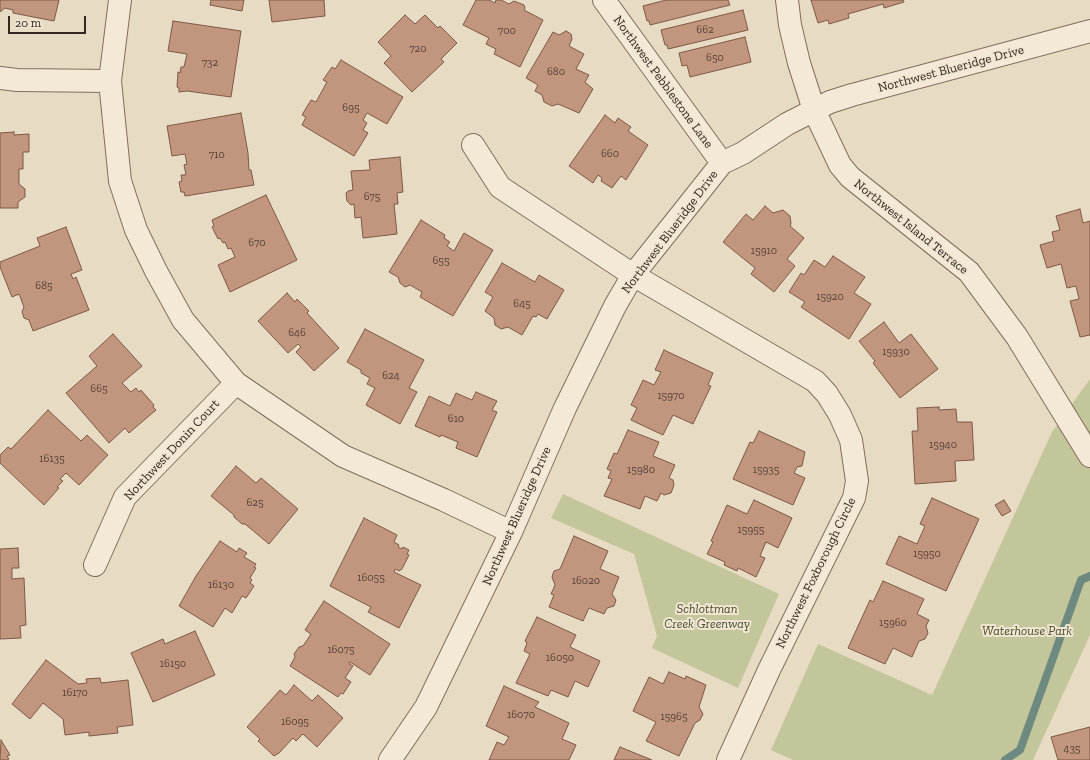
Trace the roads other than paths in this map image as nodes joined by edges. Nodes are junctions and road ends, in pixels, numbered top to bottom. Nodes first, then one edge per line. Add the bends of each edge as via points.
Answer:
1 (120, 0) edge
2 (604, 0) edge
3 (788, 0) edge
4 (1090, 31) edge
5 (0, 78) edge
6 (110, 81) junction
7 (814, 110) junction
8 (473, 145) dead end
9 (722, 163) junction
10 (633, 275) junction
11 (236, 382) junction
12 (1090, 456) edge
13 (511, 532) junction
14 (95, 566) dead end
15 (390, 760) edge
16 (728, 760) edge

1 - 6 street
2 - 9 street, Northwest Pebblestone Lane
3 - 7 street, Northwest Island Terrace via 790,25
4 - 7 street, Northwest Blueridge Drive via 852,95
5 - 6 street
6 - 11 street via 120,181 136,230 182,320
7 - 9 street, Northwest Blueridge Drive
7 - 12 street, Northwest Island Terrace via 840,165 850,178 969,272 1017,337
8 - 10 street, Northwest Foxborough Circle via 500,187
9 - 10 street, Northwest Blueridge Drive
10 - 13 street, Northwest Blueridge Drive via 565,408
10 - 16 street, Northwest Foxborough Circle via 815,381 840,415 851,440 856,464 854,498 769,670
11 - 13 street via 343,456
11 - 14 street, Northwest Donin Court via 125,497
13 - 15 street, Northwest Blueridge Drive via 426,707

